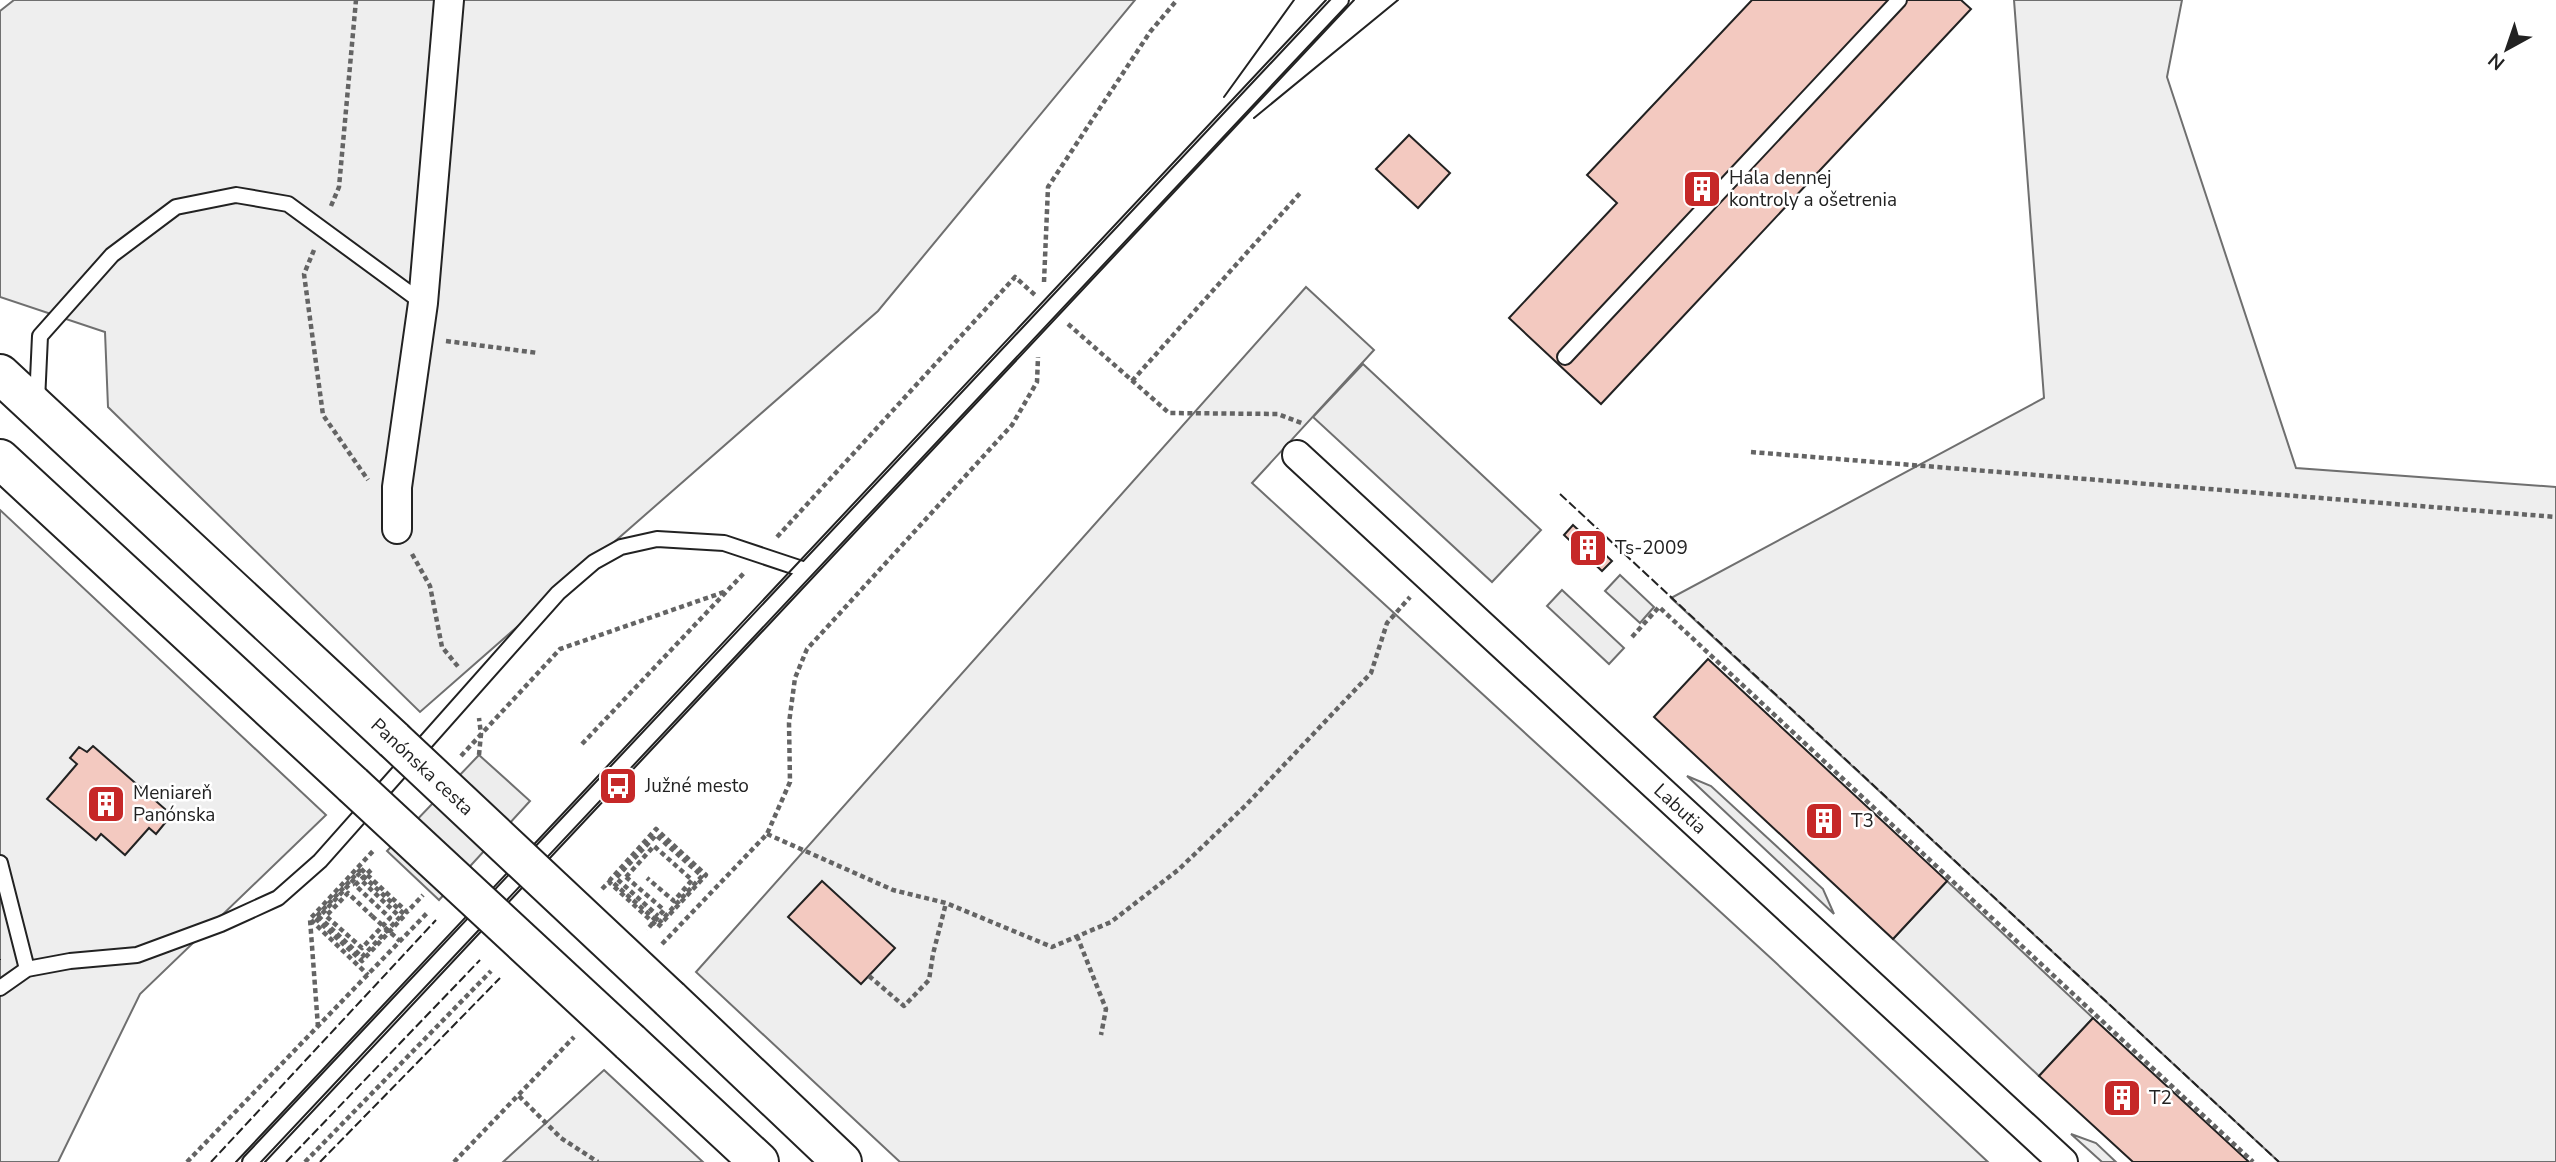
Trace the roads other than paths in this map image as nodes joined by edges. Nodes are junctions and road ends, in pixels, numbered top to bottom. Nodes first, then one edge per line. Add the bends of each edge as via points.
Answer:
1 (449, 0) edge
2 (1341, 0) edge
3 (1899, 0) edge
4 (423, 303) junction
5 (1565, 357) dead end
6 (0, 374) edge
7 (36, 408) junction
8 (1297, 455) dead end
9 (1, 461) edge
10 (397, 529) road end
11 (805, 570) junction
12 (0, 863) edge
13 (27, 969) junction
14 (2, 984) edge
15 (250, 1162) edge
16 (758, 1162) edge
17 (842, 1162) edge
18 (2063, 1162) edge

1 - 4 street
2 - 11 lane
3 - 5 lane
4 - 7 lane via 288,204 236,195 176,207 112,255 40,336
4 - 10 street via 397,487
6 - 7 main road, Panónska cesta
7 - 17 main road, Panónska cesta, bridge
8 - 18 street, Labutia
9 - 16 main road, bridge
11 - 13 lane via 724,543 657,540 621,547 594,562 558,593 320,861 278,898 137,955
11 - 15 lane
12 - 13 lane
13 - 14 lane

